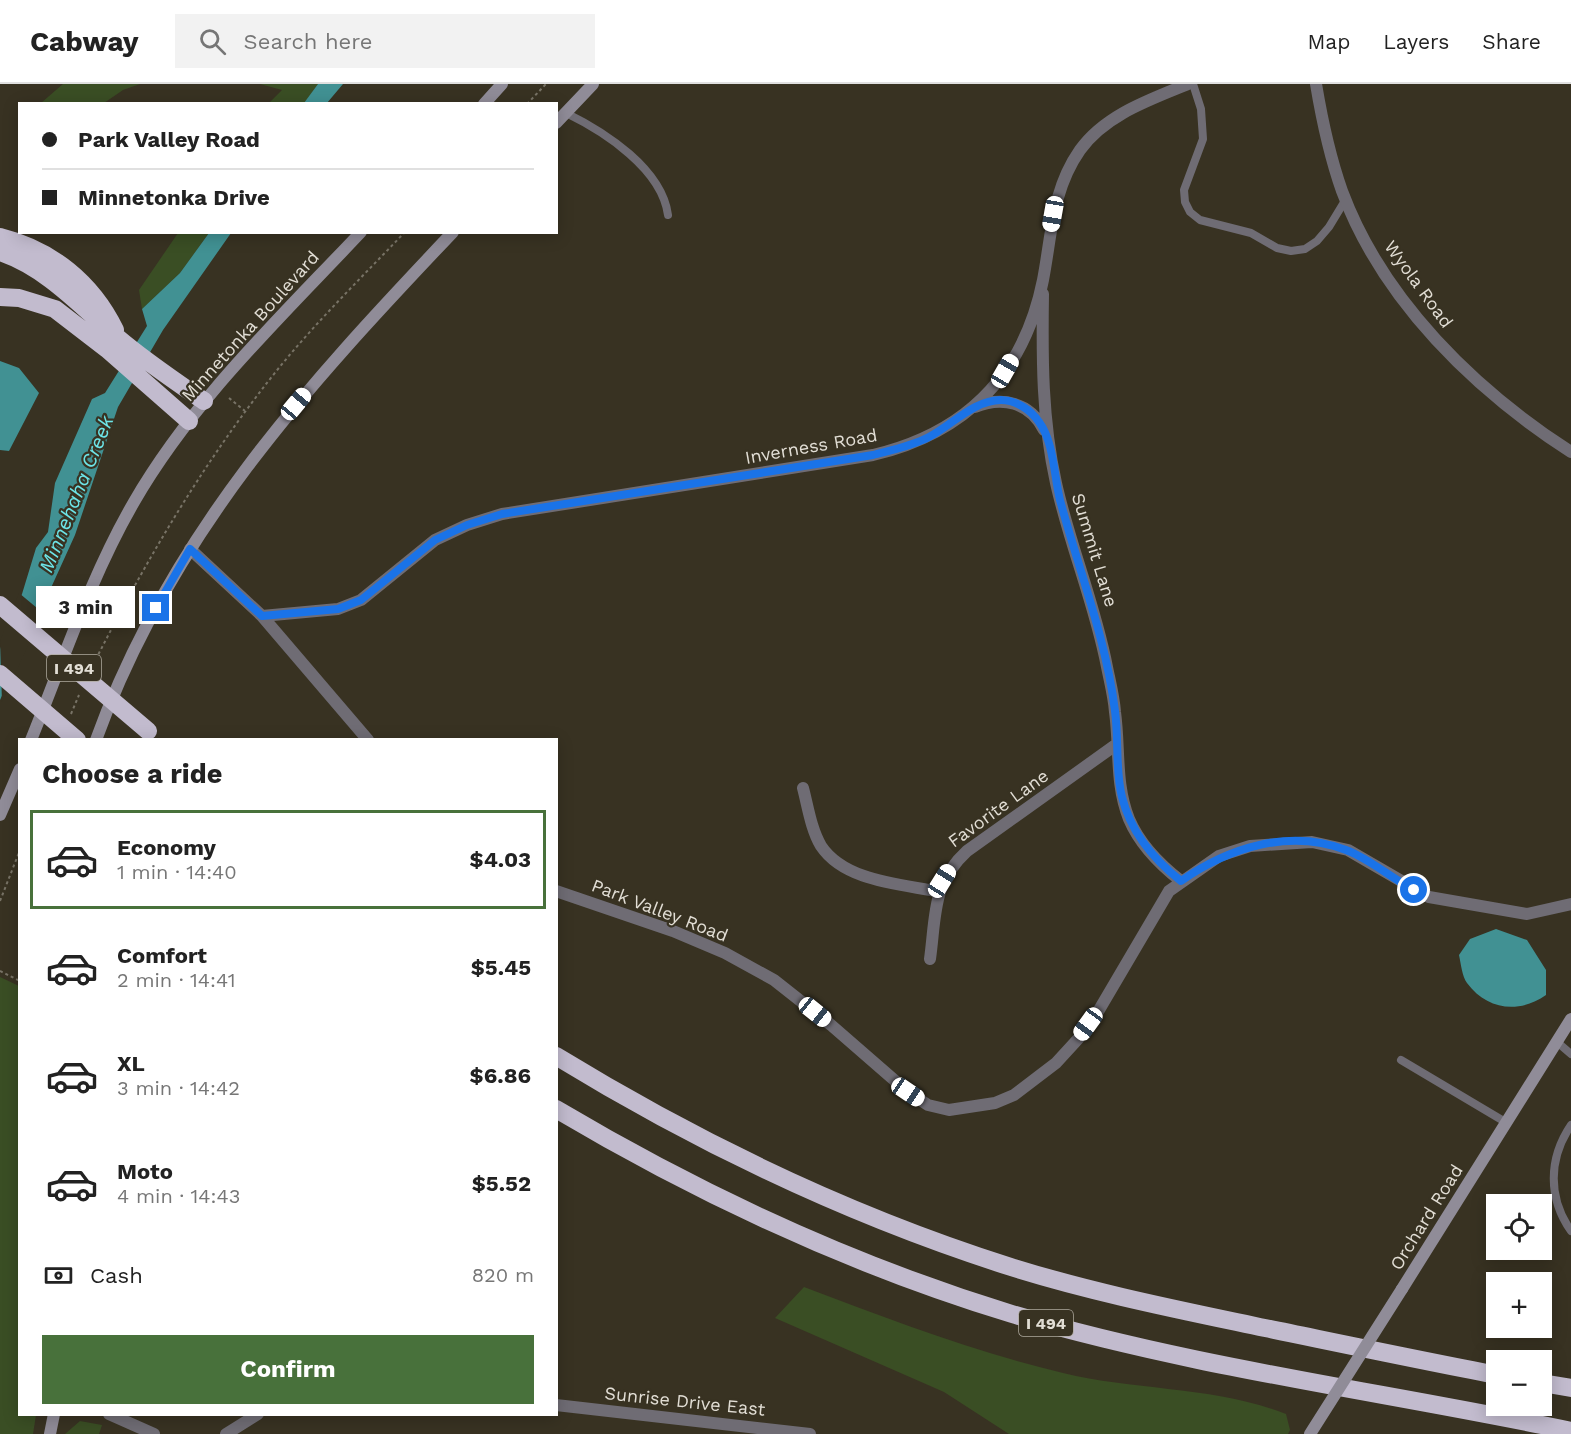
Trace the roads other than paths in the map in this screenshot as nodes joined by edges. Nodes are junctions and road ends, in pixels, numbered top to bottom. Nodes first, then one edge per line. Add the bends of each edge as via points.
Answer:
1 (502, 84) edge
2 (593, 84) edge
3 (1188, 84) edge
4 (1192, 84) edge
5 (1316, 84) edge
6 (486, 102) edge
7 (566, 113) junction
8 (558, 121) edge
9 (1346, 199) junction
10 (668, 215) dead end
11 (359, 234) edge
12 (451, 234) edge
13 (0, 237) edge
14 (0, 252) edge
15 (1043, 281) junction
16 (0, 297) edge
17 (120, 340) junction
18 (204, 401) junction
19 (973, 408) junction
20 (189, 421) junction
21 (1047, 436) junction
22 (1571, 452) edge
23 (190, 549) junction
24 (0, 605) edge
25 (262, 616) junction
26 (0, 674) edge
27 (153, 735) edge
28 (32, 738) edge
29 (75, 738) edge
30 (97, 738) edge
31 (366, 738) edge
32 (1117, 744) junction
33 (18, 774) edge
34 (803, 788) dead end
35 (0, 815) edge
36 (1181, 881) junction
37 (558, 892) edge
38 (940, 892) junction
39 (1571, 904) edge
40 (930, 959) dead end
41 (1571, 1019) edge
42 (1557, 1042) junction
43 (1571, 1054) edge
44 (558, 1057) edge
45 (1401, 1060) dead end
46 (558, 1110) edge
47 (1507, 1123) junction
48 (1571, 1125) edge
49 (1571, 1231) edge
50 (1486, 1372) edge
51 (1552, 1385) edge
52 (1571, 1388) edge
53 (558, 1405) edge
54 (54, 1416) edge
55 (114, 1416) edge
56 (255, 1416) edge
57 (1571, 1431) edge
58 (50, 1434) edge
59 (154, 1434) edge
60 (226, 1434) edge
61 (810, 1434) edge
62 (1310, 1434) edge

1 - 6 street
2 - 7 street
3 - 15 street, Inverness Road via 1125,111 1082,148 1055,200
4 - 9 lane via 1201,109 1203,139 1184,189 1190,212 1200,220 1251,233 1277,248 1305,249 1329,227
5 - 9 street, Wyola Road via 1323,124
7 - 8 street
7 - 10 lane via 618,144 661,190
9 - 22 street, Wyola Road via 1390,280 1438,342 1489,393
11 - 18 street, Minnetonka Boulevard
12 - 23 street via 284,418
13 - 17 highway via 43,253 66,268 99,300
14 - 17 highway via 31,265
15 - 19 street, Inverness Road via 1021,342 1005,371
15 - 21 street, Summit Lane via 1042,398
16 - 20 highway via 19,298 55,309
17 - 18 highway
18 - 20 street, Minnetonka Boulevard
19 - 21 street via 1002,400 1017,404 1030,411
19 - 25 street, Inverness Road via 927,438 873,455 502,514 435,540 361,600 338,609
20 - 28 street, Minnetonka Boulevard via 132,504
21 - 32 street, Summit Lane via 1068,531 1098,622 1116,712
23 - 25 street
23 - 30 street via 145,628
24 - 27 highway, I 494, bridge
25 - 31 street
26 - 29 highway, I 494, bridge
32 - 36 street, Summit Lane via 1122,797 1130,821 1158,863
32 - 38 street, Favorite Lane via 967,851 952,864
33 - 35 street
34 - 38 street via 821,846 840,865 864,875
36 - 37 street, Park Valley Road via 1160,902 1099,1010 1056,1063 1014,1095 995,1103 949,1110 928,1105 908,1092 774,980 673,931
36 - 39 street, Park Valley Road via 1219,856 1250,846 1311,842 1348,850 1429,897 1527,914
38 - 40 street, Favorite Lane
41 - 42 street, Orchard Road
42 - 43 lane
42 - 47 street, Orchard Road
44 - 50 highway, I 494 via 731,1155 815,1194 1012,1267 1113,1296
45 - 47 lane
46 - 57 highway, I 494 via 713,1197 769,1223 881,1269 1012,1314 1213,1362
47 - 62 street, Orchard Road, bridge
48 - 49 lane via 1554,1158 1553,1188 1561,1216
51 - 52 highway
53 - 61 street, Sunrise Drive East
54 - 58 street
55 - 59 street
56 - 60 street

